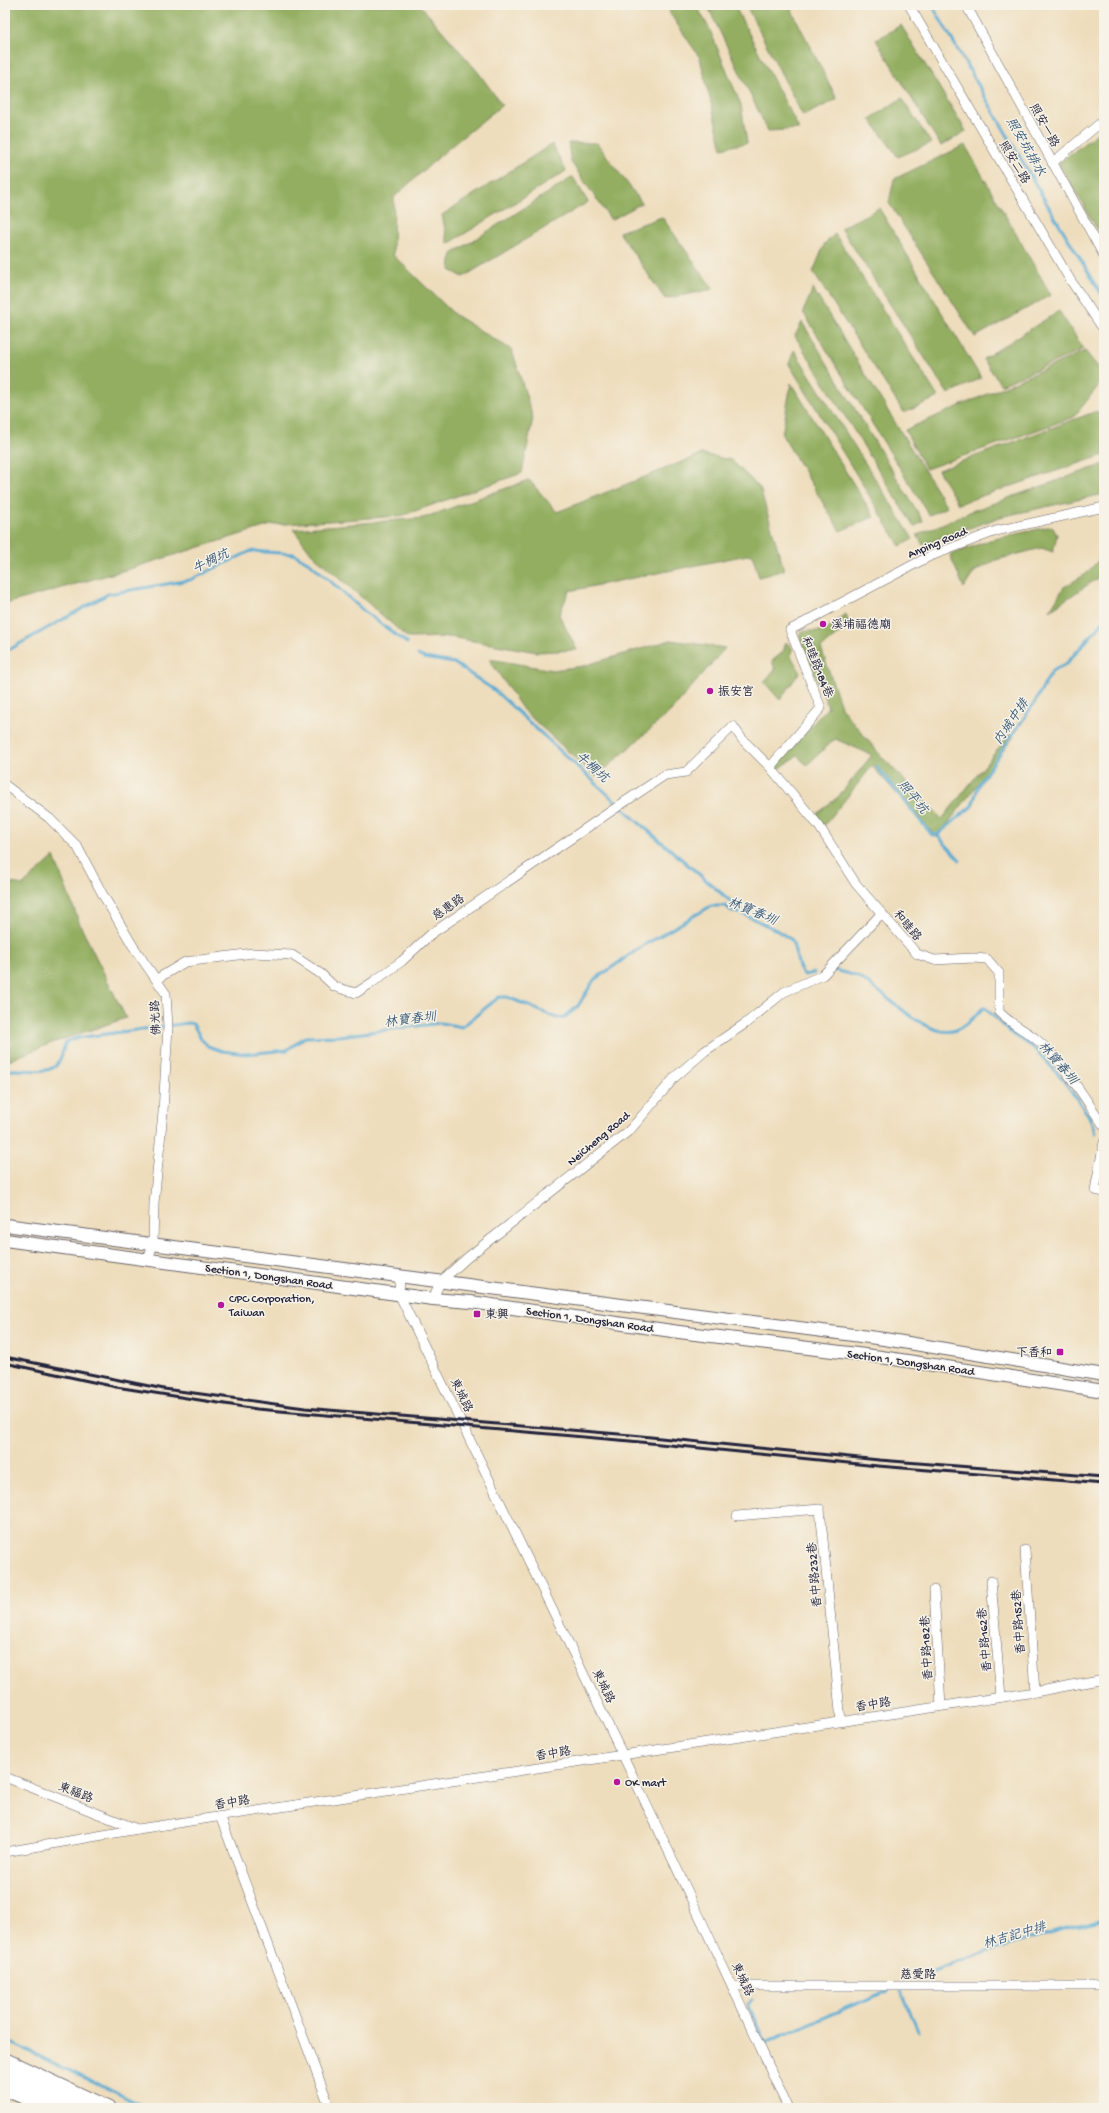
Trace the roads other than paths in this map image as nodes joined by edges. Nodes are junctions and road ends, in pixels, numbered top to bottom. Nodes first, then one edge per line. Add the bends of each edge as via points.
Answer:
1 (909, 5) edge
2 (966, 5) edge
3 (1104, 120) edge
4 (1052, 163) junction
5 (1104, 256) edge
6 (1104, 330) edge
7 (1104, 507) edge
8 (790, 630) joint
9 (733, 726) joint
10 (770, 767) junction
11 (5, 785) edge
12 (882, 913) junction
13 (157, 979) junction
14 (1104, 1126) edge
15 (1104, 1142) edge
16 (1104, 1192) edge
17 (5, 1225) edge
18 (5, 1240) edge
19 (153, 1244) junction
20 (148, 1260) junction
21 (400, 1277) junction
22 (440, 1282) junction
23 (399, 1294) junction
24 (433, 1299) junction
25 (884, 1339) junction
26 (881, 1357) junction
27 (1067, 1369) junction
28 (1104, 1374) edge
29 (1064, 1385) junction
30 (1104, 1391) edge
31 (737, 1516) dead end
32 (1025, 1550) dead end
33 (991, 1581) dead end
34 (934, 1590) dead end
35 (1104, 1679) edge
36 (1035, 1692) junction
37 (1001, 1697) junction
38 (941, 1706) junction
39 (841, 1721) junction
40 (624, 1755) junction
41 (5, 1777) edge
42 (220, 1816) junction
43 (138, 1829) junction
44 (5, 1852) edge
45 (733, 1986) junction
46 (1104, 1986) edge
47 (5, 2059) edge
48 (5, 2069) edge
49 (5, 2081) edge
50 (5, 2090) edge
51 (48, 2108) edge
52 (68, 2108) edge
53 (92, 2108) edge
54 (110, 2108) edge
55 (330, 2108) edge
56 (788, 2108) edge

1 - 6 street, 照安二路 via 1065,271
2 - 4 street, 照安一路
3 - 4 street
4 - 5 street, 照安一路
7 - 8 street, Anping Road via 996,531 928,557
8 - 10 street, 和睦路184巷 via 821,708
9 - 10 street, 和睦路
9 - 13 street, 慈惠路 via 686,772 665,775 619,805 431,934 402,961 356,992 335,987 321,974 292,955 253,954 185,962
10 - 12 street, 和睦路 via 819,826 856,884
11 - 13 street, 佛光路 via 49,818 77,846 133,946
12 - 14 street, 和睦路 via 917,954 934,960 987,959 999,973 999,1012 1008,1022 1036,1039 1064,1070
12 - 22 street, NeiCheng Road via 823,975 784,992 746,1023 705,1051 675,1077 630,1130 468,1257
13 - 19 street, 佛光路 via 166,994 168,1026
15 - 16 street via 1095,1190
17 - 19 main road, Section 1, Dongshan Road
18 - 20 main road, Section 1, Dongshan Road
19 - 20 street, 佛光路
19 - 21 main road, Section 1, Dongshan Road
20 - 23 main road, Section 1, Dongshan Road
21 - 22 main road, Section 1, Dongshan Road
21 - 23 street, 東城路
22 - 24 street, NeiCheng Road
22 - 25 main road, Section 1, Dongshan Road
23 - 24 main road, Section 1, Dongshan Road
23 - 40 street, 東城路
24 - 26 main road, Section 1, Dongshan Road
25 - 26 main road
25 - 27 main road, Section 1, Dongshan Road
26 - 29 main road, Section 1, Dongshan Road
27 - 28 main road, Section 1, Dongshan Road
27 - 29 main road
29 - 30 main road, Section 1, Dongshan Road
31 - 39 street, 香中路232巷 via 820,1509
32 - 36 street, 香中路152巷
33 - 37 street, 香中路162巷
34 - 38 street, 香中路182巷
35 - 36 street, 香中路
36 - 37 street, 香中路
37 - 38 street, 香中路
38 - 39 street, 香中路
39 - 40 street, 香中路
40 - 42 street, 香中路
40 - 45 street, 東城路
41 - 43 street, 東福路
42 - 43 street, 香中路
42 - 55 street
43 - 44 street, 香中路
45 - 46 street, 慈愛路
45 - 56 street, 東城路
47 - 54 main road
48 - 53 highway
49 - 52 highway
50 - 51 main road

